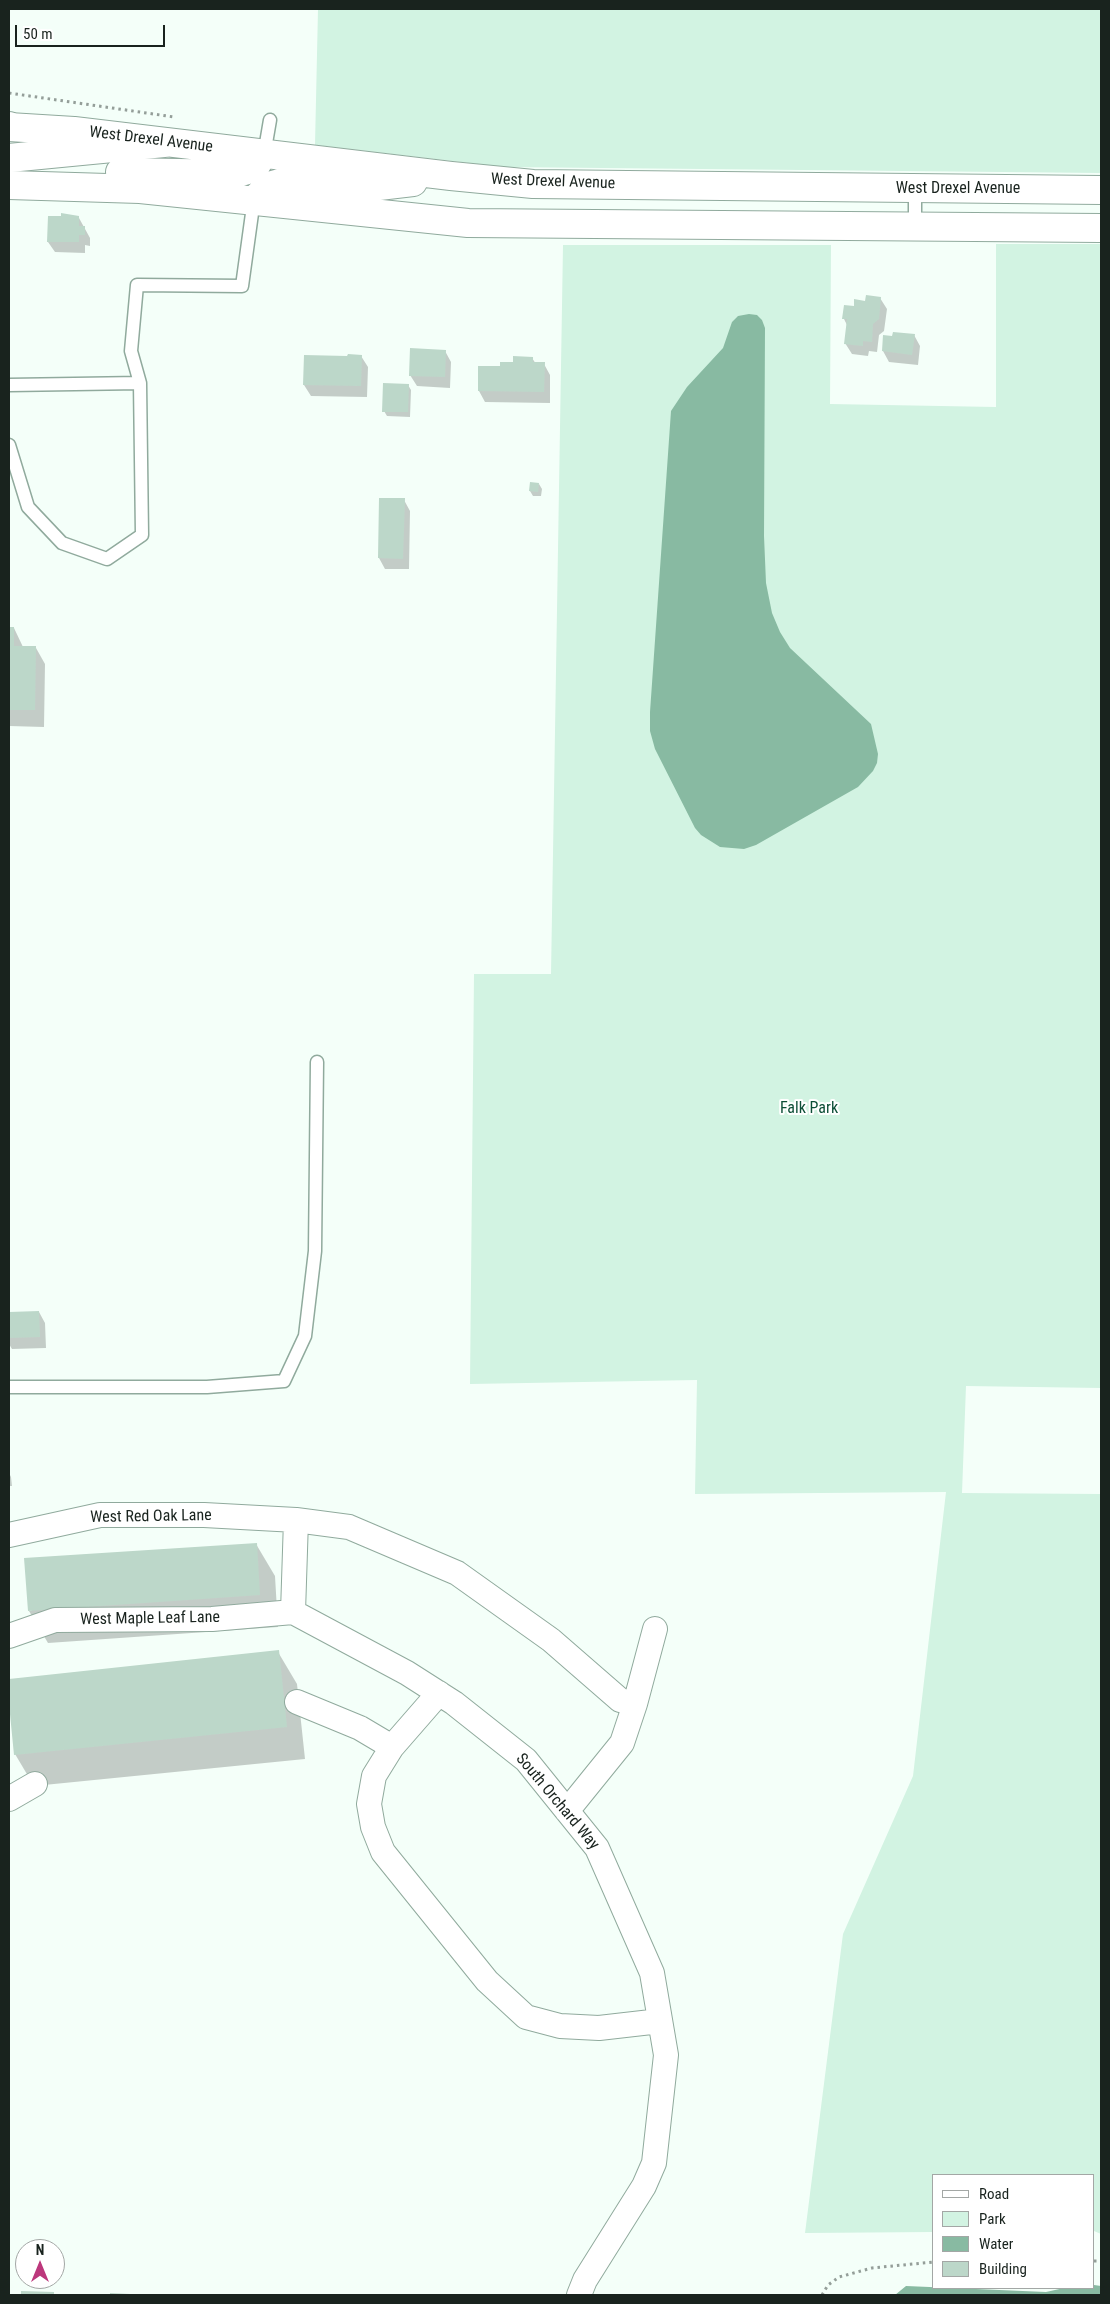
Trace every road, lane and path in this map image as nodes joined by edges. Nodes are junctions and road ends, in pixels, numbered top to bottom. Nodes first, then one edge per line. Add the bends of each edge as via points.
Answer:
1 (9, 93) edge
2 (175, 117) dead end
3 (270, 120) dead end
4 (9, 127) edge
5 (164, 143) junction
6 (264, 153) junction
7 (9, 158) edge
8 (451, 176) junction
9 (10, 185) edge
10 (915, 189) junction
11 (1101, 190) edge
12 (254, 200) junction
13 (915, 227) junction
14 (1101, 228) edge
15 (140, 383) junction
16 (9, 385) edge
17 (9, 445) edge
18 (317, 1062) dead end
19 (9, 1388) edge
20 (296, 1520) junction
21 (9, 1534) edge
22 (293, 1612) junction
23 (654, 1629) dead end
24 (9, 1636) edge
25 (439, 1693) junction
26 (297, 1702) dead end
27 (635, 1704) junction
28 (392, 1747) junction
29 (35, 1784) dead end
30 (9, 1799) edge
31 (567, 1811) junction
32 (660, 2021) junction
33 (932, 2262) edge
34 (579, 2295) edge
35 (822, 2295) edge

1 - 2 path
3 - 6 lane
4 - 5 street, West Drexel Avenue via 74,131
5 - 6 street, West Drexel Avenue
5 - 7 street
6 - 8 street, West Drexel Avenue
6 - 9 street via 254,168 236,174 100,172
6 - 12 lane
8 - 10 street, West Drexel Avenue via 533,184
8 - 12 street via 378,186 338,187 287,181 269,186
9 - 12 street via 140,189
10 - 11 street, West Drexel Avenue
10 - 13 lane
12 - 13 street via 398,218 468,223
12 - 15 lane via 242,286 137,285 132,351
13 - 14 street
15 - 16 lane
15 - 17 lane via 142,535 107,559 62,543 28,507
18 - 19 lane via 315,1251 305,1336 284,1381 208,1387
20 - 21 street, West Red Oak Lane via 204,1515 100,1515
20 - 22 street
20 - 27 street, West Red Oak Lane via 349,1527 457,1573 551,1640 620,1700
22 - 24 street, West Maple Leaf Lane via 212,1619 55,1620
22 - 25 street, South Orchard Way
23 - 27 street
25 - 28 street
25 - 31 street, South Orchard Way via 526,1760
26 - 28 street via 360,1728
27 - 31 street via 622,1743
28 - 32 street via 374,1776 369,1804 373,1827 383,1852 488,1981 526,2017 560,2026 599,2028
29 - 30 street
31 - 32 street, South Orchard Way via 601,1857 652,1973
32 - 34 street, South Orchard Way via 666,2055 654,2163 644,2186 585,2280
33 - 35 path via 872,2268 839,2276

